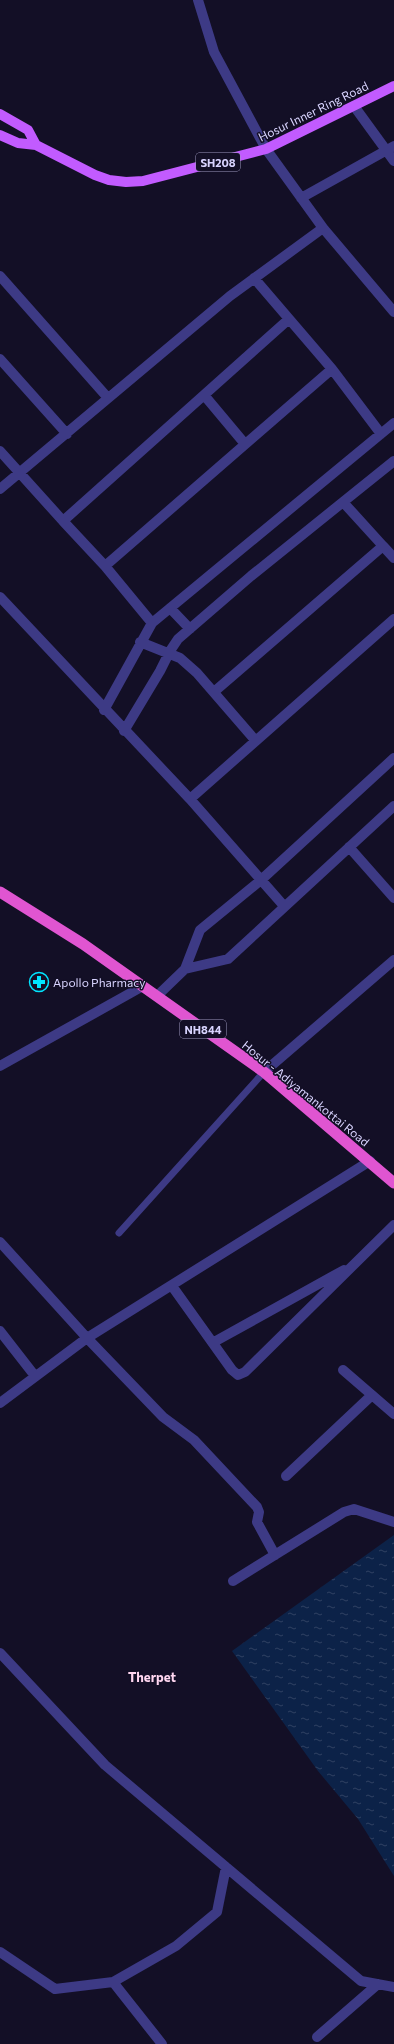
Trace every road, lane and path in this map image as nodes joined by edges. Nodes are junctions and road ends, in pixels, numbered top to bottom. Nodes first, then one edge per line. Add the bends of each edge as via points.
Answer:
1 (198, 0) edge
2 (394, 86) edge
3 (354, 106) junction
4 (0, 114) edge
5 (0, 135) edge
6 (36, 145) junction
7 (266, 149) junction
8 (390, 149) edge
9 (394, 161) edge
10 (301, 198) junction
11 (323, 228) junction
12 (0, 276) edge
13 (254, 278) junction
14 (394, 312) edge
15 (288, 319) junction
16 (0, 359) edge
17 (332, 369) junction
18 (204, 395) junction
19 (108, 398) junction
20 (394, 423) edge
21 (67, 434) junction
22 (381, 434) junction
23 (245, 444) junction
24 (0, 451) edge
25 (393, 463) edge
26 (20, 474) junction
27 (0, 489) edge
28 (343, 502) junction
29 (63, 521) junction
30 (383, 546) junction
31 (394, 558) edge
32 (105, 566) junction
33 (0, 597) edge
34 (170, 608) junction
35 (394, 619) edge
36 (152, 623) junction
37 (190, 629) junction
38 (140, 642) junction
39 (168, 653) junction
40 (215, 691) junction
41 (104, 710) junction
42 (124, 731) junction
43 (255, 740) junction
44 (394, 758) edge
45 (190, 799) junction
46 (394, 806) edge
47 (349, 848) junction
48 (261, 880) junction
49 (0, 892) edge
50 (394, 898) edge
51 (284, 906) junction
52 (394, 960) edge
53 (185, 969) junction
54 (143, 986) junction
55 (157, 996) junction
56 (0, 1066) edge
57 (264, 1072) junction
58 (370, 1161) junction
59 (394, 1183) edge
60 (394, 1225) edge
61 (119, 1233) dead end
62 (0, 1242) edge
63 (356, 1263) junction
64 (172, 1286) junction
65 (0, 1331) edge
66 (87, 1338) junction
67 (214, 1342) junction
68 (343, 1370) dead end
69 (35, 1376) junction
70 (372, 1395) junction
71 (0, 1403) edge
72 (394, 1414) edge
73 (286, 1476) dead end
74 (394, 1522) edge
75 (275, 1555) junction
76 (233, 1581) dead end
77 (0, 1653) edge
78 (226, 1867) junction
79 (0, 1952) edge
80 (113, 1982) junction
81 (378, 1984) junction
82 (394, 1987) edge
83 (317, 2037) dead end
84 (162, 2044) edge

1 - 7 street via 214,52
2 - 3 main road, Hosur Inner Ring Road / SH208
3 - 7 main road, Hosur Inner Ring Road / SH208
3 - 8 street
4 - 6 main road via 28,130
5 - 6 main road, Hosur Inner Ring Road / SH208 via 18,143
6 - 7 main road, Hosur Inner Ring Road / SH208 via 95,175 126,182 154,180
7 - 10 street
8 - 9 street
8 - 10 street
10 - 11 street
11 - 13 street
11 - 14 street
12 - 19 street
13 - 15 street
13 - 19 street
15 - 17 street
15 - 18 street
16 - 21 street
17 - 22 street
17 - 23 street
18 - 23 street
18 - 29 street
19 - 21 street
20 - 22 street
21 - 26 street
22 - 34 street
23 - 32 street
24 - 26 street
25 - 28 street
26 - 27 street
26 - 29 street
28 - 30 street
28 - 37 street
29 - 32 street
30 - 31 street
30 - 40 street
32 - 36 street
33 - 41 street
34 - 36 street
34 - 37 street
35 - 43 street
36 - 38 street
37 - 39 street via 178,639
38 - 39 street
38 - 41 street
39 - 40 street via 180,658
39 - 42 street
40 - 43 street
41 - 42 street
42 - 45 street
43 - 45 street
44 - 48 street
45 - 48 street
46 - 47 street
47 - 50 street
47 - 51 street
48 - 51 street
48 - 53 street via 200,930
49 - 54 highway, Hosur - Adiyamankottai Road / NH844 via 83,944
51 - 53 street via 228,959
52 - 57 street
53 - 55 street
54 - 55 highway, Hosur - Adiyamankottai Road / NH844
54 - 56 street
55 - 57 highway, Hosur - Adiyamankottai Road / NH844
57 - 58 highway, Hosur - Adiyamankottai Road / NH844
57 - 61 lane
58 - 59 highway, Hosur - Adiyamankottai Road / NH844
58 - 64 street
60 - 63 street
62 - 66 street
63 - 67 street
63 - 67 street via 245,1372 238,1375 232,1370
64 - 66 street
64 - 67 street
65 - 69 street
66 - 69 street
66 - 75 street via 163,1417 194,1440 257,1507 257,1522
68 - 70 street
69 - 71 street
70 - 72 street
70 - 73 street
74 - 75 street via 354,1509 344,1512
75 - 76 street
77 - 78 street via 105,1765
78 - 80 street via 217,1912 176,1946
78 - 81 street via 361,1981
79 - 80 street via 56,1989
80 - 84 street
81 - 82 street
81 - 83 street

